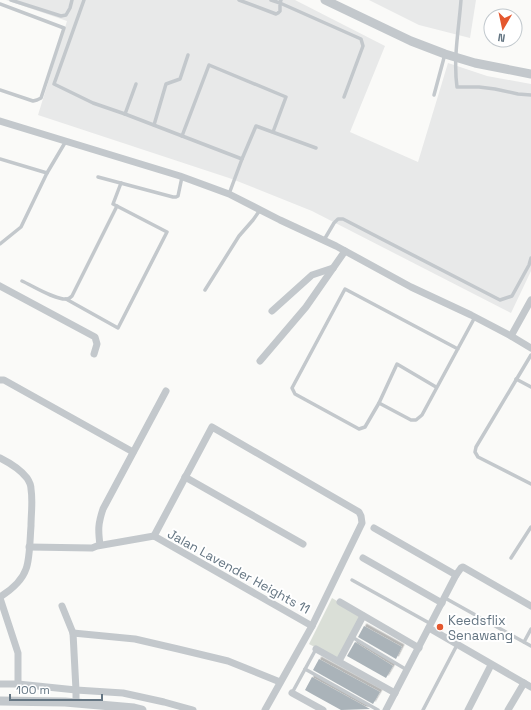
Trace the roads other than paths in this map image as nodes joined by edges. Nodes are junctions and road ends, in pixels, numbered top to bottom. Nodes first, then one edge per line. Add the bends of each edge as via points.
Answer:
1 (11, 0) edge
2 (72, 0) edge
3 (84, 0) edge
4 (239, 0) edge
5 (271, 0) edge
6 (325, 0) edge
7 (462, 0) edge
8 (281, 2) edge
9 (0, 4) edge
10 (445, 54) junction
11 (188, 55) dead end
12 (456, 57) junction
13 (531, 74) edge
14 (136, 84) dead end
15 (0, 90) edge
16 (434, 95) dead end
17 (531, 95) edge
18 (344, 97) dead end
19 (125, 114) junction
20 (0, 121) edge
21 (154, 124) junction
22 (273, 132) junction
23 (182, 136) junction
24 (66, 141) junction
25 (316, 148) dead end
26 (0, 159) edge
27 (242, 159) junction
28 (47, 174) junction
29 (98, 176) dead end
30 (182, 177) junction
31 (121, 183) junction
32 (229, 194) junction
33 (117, 206) junction
34 (260, 209) junction
35 (324, 240) junction
36 (0, 244) edge
37 (345, 251) junction
38 (531, 258) edge
39 (333, 268) junction
40 (22, 281) dead end
41 (0, 286) edge
42 (205, 290) dead end
43 (66, 299) junction
44 (531, 300) edge
45 (272, 311) dead end
46 (475, 317) junction
47 (511, 336) junction
48 (531, 348) edge
49 (458, 349) junction
50 (94, 354) dead end
51 (531, 355) edge
52 (260, 361) dead end
53 (516, 379) junction
54 (0, 380) edge
55 (436, 387) junction
56 (531, 387) edge
57 (166, 390) dead end
58 (378, 402) junction
59 (133, 452) junction
60 (0, 458) edge
61 (185, 477) junction
62 (531, 484) edge
63 (531, 526) edge
64 (374, 528) dead end
65 (154, 536) junction
66 (303, 544) dead end
67 (100, 545) junction
68 (29, 547) junction
69 (363, 558) dead end
70 (511, 558) dead end
71 (456, 575) junction
72 (352, 580) dead end
73 (0, 598) edge
74 (443, 600) junction
75 (340, 602) dead end
76 (62, 606) dead end
77 (531, 606) edge
78 (363, 616) junction
79 (312, 626) junction
80 (430, 626) junction
81 (531, 630) edge
82 (73, 633) junction
83 (352, 637) junction
84 (524, 642) junction
85 (457, 645) junction
86 (531, 646) edge
87 (419, 648) junction
88 (316, 649) joint
89 (339, 662) junction
90 (491, 665) junction
91 (305, 669) junction
92 (407, 670) junction
93 (280, 682) junction
94 (524, 683) junction
95 (0, 684) edge
96 (18, 684) junction
97 (531, 687) edge
98 (76, 690) junction
99 (292, 693) joint
100 (395, 693) junction
101 (0, 701) edge
102 (76, 703) junction
103 (65, 706) edge
104 (142, 710) edge
105 (192, 710) edge
106 (265, 710) edge
107 (323, 710) edge
108 (378, 710) edge
109 (387, 710) edge
110 (423, 710) edge
111 (468, 710) edge
112 (508, 710) edge

1 - 2 lane via 60,16 66,15
3 - 19 lane via 54,84 93,103
4 - 8 lane via 276,14 280,11
5 - 8 lane
6 - 10 street via 411,41
7 - 12 lane
8 - 18 lane via 361,39 363,46
9 - 15 lane via 64,28 38,100 33,101
10 - 12 street
10 - 16 lane
11 - 21 lane via 180,79 166,84
12 - 13 street
12 - 17 lane via 457,87 495,88
14 - 19 lane
19 - 21 lane
20 - 24 street
21 - 23 lane
22 - 23 lane via 286,97 209,65
22 - 25 lane
22 - 27 lane via 256,126
23 - 27 lane
24 - 28 lane
24 - 30 street
26 - 28 lane
27 - 32 lane
28 - 36 lane via 21,228
29 - 31 lane
30 - 31 lane via 176,197
30 - 32 street
31 - 33 lane via 113,204
32 - 34 street
33 - 43 lane via 72,296
33 - 43 lane via 167,232 118,328
34 - 35 street
34 - 42 lane via 254,220 239,236
35 - 37 street
35 - 38 lane via 334,223 338,219 343,219 500,300 512,296 530,265
37 - 39 street
37 - 46 street via 411,287
39 - 45 street via 312,274
39 - 52 street via 306,307
40 - 43 lane via 53,296
41 - 50 street via 95,337 97,344
44 - 47 street
46 - 47 street
46 - 49 lane
47 - 48 street
49 - 55 lane
49 - 58 lane via 345,289 292,388 295,394 359,429 365,427
51 - 53 lane
53 - 56 lane
53 - 62 lane via 475,452 478,457
54 - 59 street
55 - 58 lane via 422,415 416,420 411,420
55 - 58 lane via 397,364
57 - 59 street
59 - 67 street via 103,509 99,522
60 - 68 street via 19,470 31,488
61 - 65 street
61 - 66 street
61 - 79 street via 212,428 359,512 362,523
63 - 70 lane
64 - 71 street
65 - 67 street
65 - 79 street, Jalan Lavender Heights 11
67 - 68 street via 92,548
68 - 73 street via 27,568 21,579
69 - 74 street
71 - 74 street
71 - 77 street via 463,567
72 - 80 lane
73 - 96 street via 18,653
74 - 80 street
74 - 84 lane
75 - 78 street
76 - 82 street
78 - 83 street
78 - 87 street
79 - 93 street
80 - 85 street
80 - 87 street
81 - 84 lane
82 - 93 street via 136,639 228,662
82 - 98 street
83 - 89 street
83 - 92 lane
84 - 86 lane
85 - 90 street
85 - 110 lane
87 - 92 street
88 - 89 street
88 - 91 lane
89 - 100 street
90 - 94 street
90 - 111 street
91 - 99 lane
91 - 108 lane
92 - 100 street
93 - 106 street
94 - 97 street
94 - 112 street
95 - 96 street
96 - 98 street
98 - 102 street
98 - 105 street via 123,694
99 - 107 street
100 - 109 street
101 - 103 street
102 - 103 street
102 - 104 street

